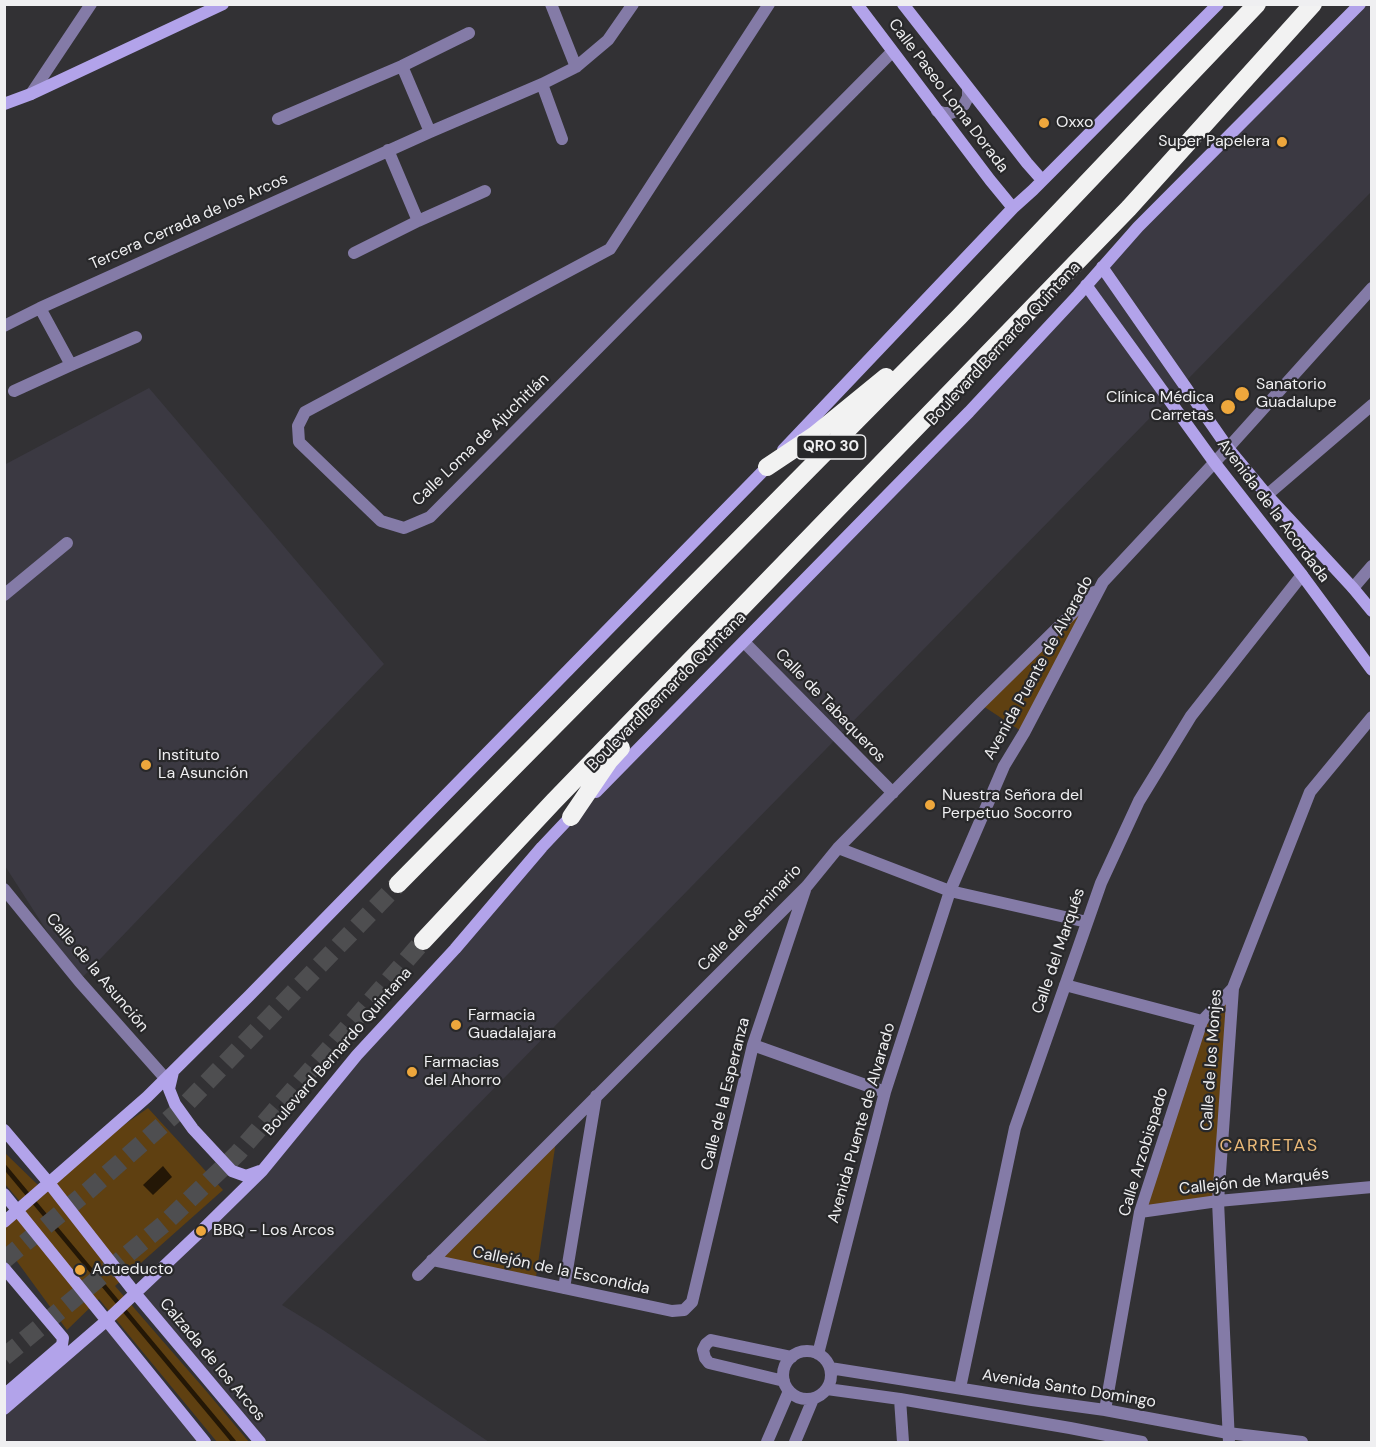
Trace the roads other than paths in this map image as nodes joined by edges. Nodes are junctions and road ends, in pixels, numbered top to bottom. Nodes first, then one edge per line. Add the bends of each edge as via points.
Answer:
1 (91, 4) edge
2 (223, 4) edge
3 (551, 4) edge
4 (633, 4) edge
5 (769, 4) edge
6 (857, 4) edge
7 (903, 4) edge
8 (1218, 4) edge
9 (1257, 4) edge
10 (1359, 4) edge
11 (1311, 8) edge
12 (469, 33) dead end
13 (892, 52) junction
14 (402, 66) junction
15 (576, 67) junction
16 (542, 84) junction
17 (968, 89) junction
18 (31, 94) junction
19 (4, 104) edge
20 (937, 111) junction
21 (278, 119) dead end
22 (430, 132) junction
23 (562, 139) dead end
24 (388, 150) junction
25 (1042, 180) junction
26 (485, 191) dead end
27 (1013, 208) junction
28 (418, 222) junction
29 (354, 253) dead end
30 (1102, 267) junction
31 (1086, 285) junction
32 (1371, 288) edge
33 (40, 308) junction
34 (959, 317) junction
35 (4, 326) edge
36 (136, 338) dead end
37 (71, 365) junction
38 (14, 392) dead end
39 (1371, 405) edge
40 (1228, 448) junction
41 (1214, 462) junction
42 (767, 467) junction
43 (1267, 495) junction
44 (814, 532) junction
45 (67, 543) dead end
46 (1371, 566) edge
47 (1302, 575) junction
48 (1103, 582) junction
49 (1353, 588) junction
50 (4, 595) edge
51 (1371, 611) edge
52 (744, 642) junction
53 (1371, 670) edge
54 (1371, 717) edge
55 (893, 794) junction
56 (571, 817) junction
57 (838, 848) junction
58 (398, 884) tunnel mouth
59 (807, 886) junction
60 (4, 889) edge
61 (950, 891) junction
62 (1087, 922) junction
63 (423, 941) tunnel mouth
64 (1065, 985) junction
65 (1233, 988) junction
66 (1202, 1021) junction
67 (753, 1045) junction
68 (169, 1075) junction
69 (885, 1092) junction
70 (596, 1096) junction
71 (4, 1130) edge
72 (262, 1171) junction
73 (49, 1183) junction
74 (1371, 1187) edge
75 (4, 1194) edge
76 (1218, 1201) junction
77 (17, 1210) junction
78 (1140, 1212) junction
79 (4, 1222) edge
80 (432, 1260) junction
81 (4, 1268) edge
82 (418, 1275) dead end
83 (564, 1288) junction
84 (135, 1293) junction
85 (684, 1310) joint
86 (106, 1321) junction
87 (818, 1354) junction
88 (792, 1357) junction
89 (830, 1368) junction
90 (787, 1386) junction
91 (960, 1388) junction
92 (827, 1389) junction
93 (4, 1395) edge
94 (813, 1399) junction
95 (900, 1399) junction
96 (4, 1409) edge
97 (1105, 1410) junction
98 (1070, 1428) junction
99 (1228, 1438) edge
100 (205, 1443) edge
101 (260, 1443) edge
102 (767, 1443) edge
103 (795, 1443) edge
104 (903, 1443) edge
105 (1070, 1443) edge
106 (1142, 1443) edge
107 (1302, 1443) edge

1 - 18 street
2 - 18 main road
3 - 15 street
4 - 15 street, Tercera Cerrada de los Arcos via 608,40
5 - 13 street, Calle Loma de Ajuchitlán via 610,249 305,412 298,426 299,442 381,521 404,528 430,517
6 - 13 main road, Calle Paseo Loma Dorada
7 - 17 main road, Calle Paseo Loma Dorada
8 - 25 main road
9 - 34 highway, QRO 30
10 - 30 main road, Boulevard Bernardo Quintana
11 - 44 highway, Boulevard Bernardo Quintana / QRO 30 via 1129,208
12 - 14 street
13 - 20 main road, Calle Paseo Loma Dorada
14 - 21 street
14 - 22 street
15 - 16 street, Tercera Cerrada de los Arcos
16 - 22 street, Tercera Cerrada de los Arcos
16 - 23 street
17 - 20 street via 968,97 958,110
17 - 25 main road, Calle Paseo Loma Dorada
18 - 19 main road
20 - 27 main road, Calle Paseo Loma Dorada
22 - 24 street, Tercera Cerrada de los Arcos
24 - 28 street
24 - 33 street, Tercera Cerrada de los Arcos
25 - 27 main road
26 - 28 street
27 - 42 main road
28 - 29 street
30 - 31 main road, Boulevard Bernardo Quintana
30 - 40 main road, Avenida de la Acordada
31 - 41 main road, Avenida de la Acordada
31 - 52 main road, Boulevard Bernardo Quintana via 969,412
32 - 40 street, Avenida Puente de Alvarado
33 - 35 street, Tercera Cerrada de los Arcos
33 - 37 street
34 - 42 highway via 815,435
34 - 58 highway, QRO 30
36 - 37 street
37 - 38 street
39 - 43 street
40 - 41 street, Avenida Puente de Alvarado
40 - 43 main road, Avenida de la Acordada
41 - 47 main road, Avenida de la Acordada
41 - 48 street, Avenida Puente de Alvarado
42 - 68 main road
43 - 49 main road, Avenida de la Acordada
44 - 56 highway via 801,559 609,761
44 - 63 highway, Boulevard Bernardo Quintana / QRO 30
45 - 50 street
46 - 49 street
47 - 53 main road, Avenida de la Acordada
47 - 62 street, Calle del Marqués via 1185,725 1139,801
48 - 55 street, Calle del Seminario
48 - 61 street, Avenida Puente de Alvarado via 1004,766
49 - 51 main road, Avenida de la Acordada
52 - 55 street, Calle de Tabaqueros
52 - 56 main road, Boulevard Bernardo Quintana
54 - 65 street, Calle de los Monjes via 1310,792
55 - 57 street, Calle del Seminario
56 - 72 main road, Boulevard Bernardo Quintana via 357,1055
57 - 59 street, Calle del Seminario
57 - 61 street
59 - 67 street, Calle de la Esperanza
59 - 70 street, Calle del Seminario
60 - 68 street, Calle de la Asunción via 79,981
61 - 62 street
61 - 69 street, Avenida Puente de Alvarado
62 - 64 street, Calle del Marqués
64 - 66 street
64 - 91 street, Calle del Marqués via 1015,1128
65 - 66 street, Calle Arzobispado
65 - 76 street, Calle de los Monjes
66 - 78 street, Calle Arzobispado
67 - 69 street
67 - 85 street, Calle de la Esperanza via 692,1302
68 - 72 main road via 175,1104 232,1171 246,1176
68 - 73 main road
69 - 87 street, Avenida Puente de Alvarado
70 - 80 street, Calle del Seminario
70 - 83 street
71 - 73 main road, Calzada de los Arcos
72 - 84 main road, Boulevard Bernardo Quintana
73 - 77 main road
73 - 84 main road, Calzada de los Arcos
74 - 76 street, Callejón de Marqués
75 - 77 main road
76 - 78 street, Callejón de Marqués
76 - 99 street, Calle de los Monjes
77 - 79 main road
77 - 86 main road
78 - 97 street, Calle Arzobispado
80 - 82 street, Calle del Seminario
80 - 83 street, Callejón de la Escondida
81 - 93 main road via 63,1338 62,1345
83 - 85 street, Callejón de la Escondida via 672,1311
84 - 86 main road, Boulevard Bernardo Quintana
84 - 101 main road, Calzada de los Arcos
86 - 96 main road, Boulevard Bernardo Quintana
86 - 100 main road
87 - 88 street via 800,1353
87 - 89 street
88 - 90 street via 784,1372
88 - 90 street via 711,1341 703,1350 710,1363
89 - 91 street, Avenida Santo Domingo
89 - 92 street
90 - 94 street via 796,1396
90 - 102 street
91 - 97 street, Avenida Santo Domingo
92 - 94 street
92 - 95 street
94 - 103 street
95 - 98 street
95 - 104 street
97 - 99 street, Avenida Santo Domingo
98 - 105 street
98 - 106 street
99 - 107 street, Avenida Santo Domingo

